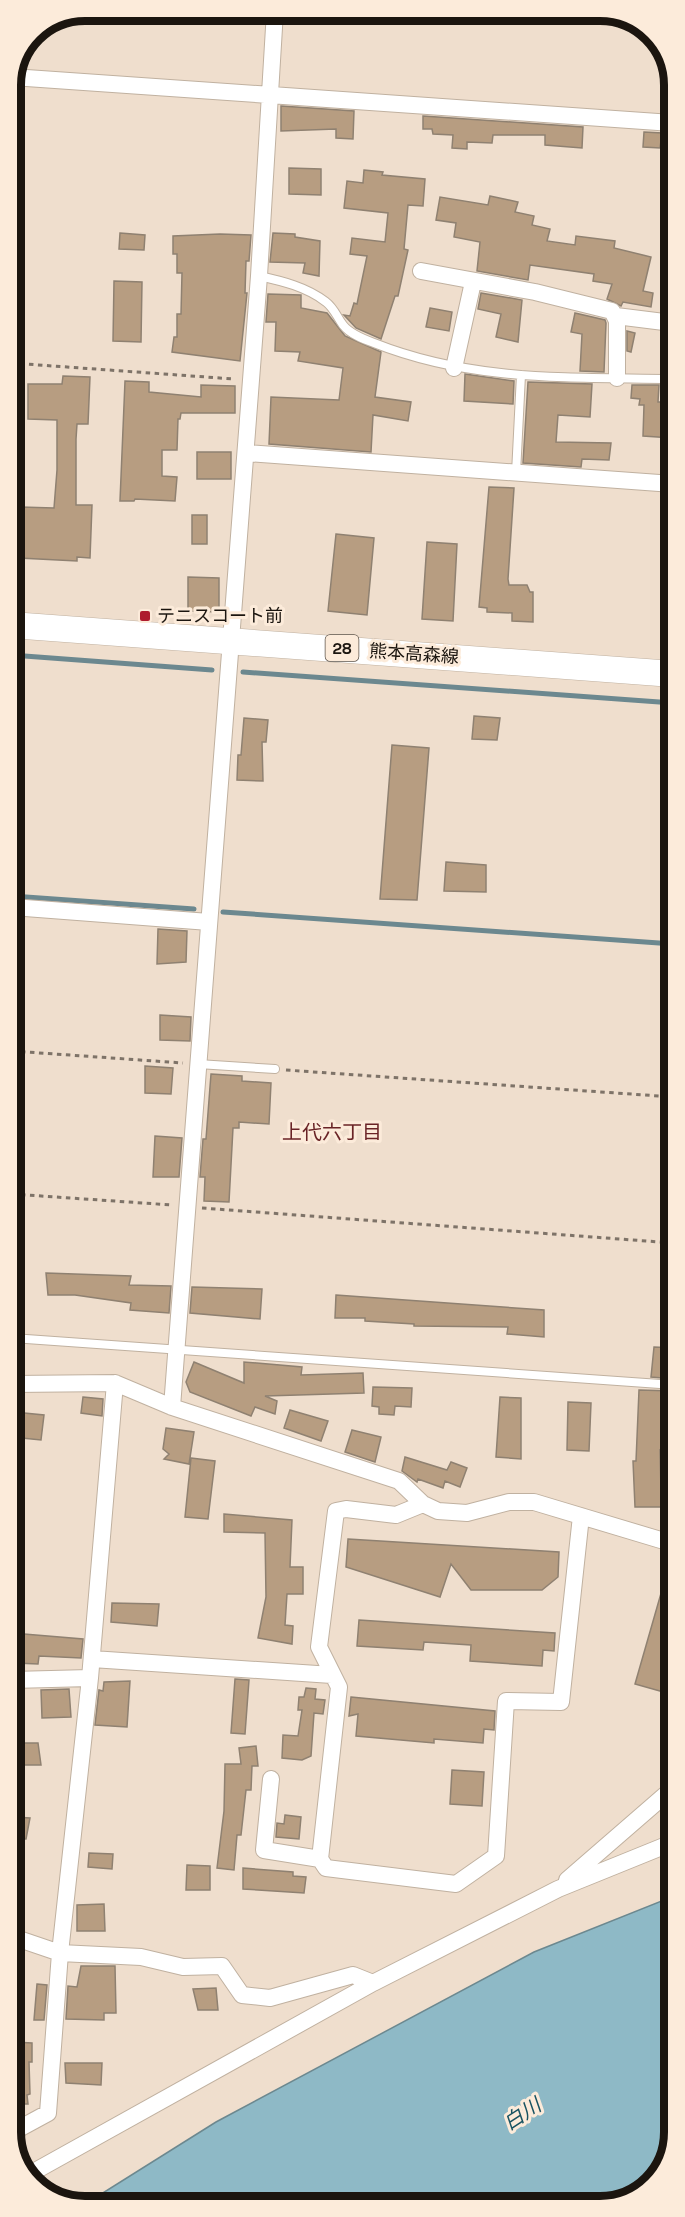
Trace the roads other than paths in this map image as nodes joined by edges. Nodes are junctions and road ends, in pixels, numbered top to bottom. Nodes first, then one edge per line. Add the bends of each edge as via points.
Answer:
1 (274, 21) edge
2 (22, 78) edge
3 (268, 94) junction
4 (664, 122) edge
5 (421, 271) dead end
6 (259, 276) junction
7 (473, 282) junction
8 (616, 316) junction
9 (664, 322) edge
10 (454, 368) junction
11 (521, 375) junction
12 (616, 378) junction
13 (664, 380) edge
14 (246, 453) junction
15 (516, 473) junction
16 (664, 483) edge
17 (21, 626) edge
18 (230, 640) junction
19 (664, 673) edge
20 (21, 909) edge
21 (209, 922) junction
22 (198, 1064) junction
23 (275, 1069) road end
24 (21, 1339) edge
25 (177, 1349) junction
26 (115, 1383) junction
27 (21, 1384) edge
28 (664, 1384) edge
29 (172, 1407) junction
30 (423, 1504) junction
31 (580, 1516) junction
32 (664, 1541) edge
33 (92, 1659) junction
34 (332, 1675) junction
35 (90, 1678) junction
36 (21, 1680) edge
37 (271, 1779) dead end
38 (664, 1796) edge
39 (664, 1846) edge
40 (320, 1859) junction
41 (558, 1889) junction
42 (21, 1940) edge
43 (60, 1953) junction
44 (373, 1983) junction
45 (21, 2128) edge
46 (35, 2171) edge

1 - 3 street
2 - 3 street
3 - 4 street
3 - 6 street
5 - 7 street
6 - 10 lane via 291,284 319,298 331,306 355,335
6 - 14 street
7 - 8 street via 535,292
7 - 10 street
8 - 9 street
8 - 12 street
10 - 11 lane
11 - 12 lane
11 - 15 lane
12 - 13 lane
14 - 15 street
14 - 18 street
15 - 16 street
17 - 18 main road, 熊本高森線 / 28
18 - 19 main road, 熊本高森線 / 28
18 - 21 street
20 - 21 street
21 - 22 street
22 - 23 lane
22 - 25 street
24 - 25 lane
25 - 28 lane
25 - 29 street
26 - 27 street
26 - 29 street
26 - 33 street
29 - 30 street via 399,1481
30 - 31 street via 438,1511 467,1513 509,1502 534,1502
30 - 34 street via 396,1515 336,1511 319,1647
31 - 32 street
31 - 40 street via 561,1702 506,1701 496,1856 456,1884 326,1868
33 - 34 street
33 - 35 street
34 - 40 street via 339,1687
35 - 36 street
35 - 43 street
37 - 40 street via 264,1850
38 - 41 street
39 - 41 street
41 - 44 street
42 - 43 street
43 - 44 street via 141,1957 183,1966 222,1966 242,1995 270,1998 353,1976
43 - 45 street via 48,2113
44 - 46 street

